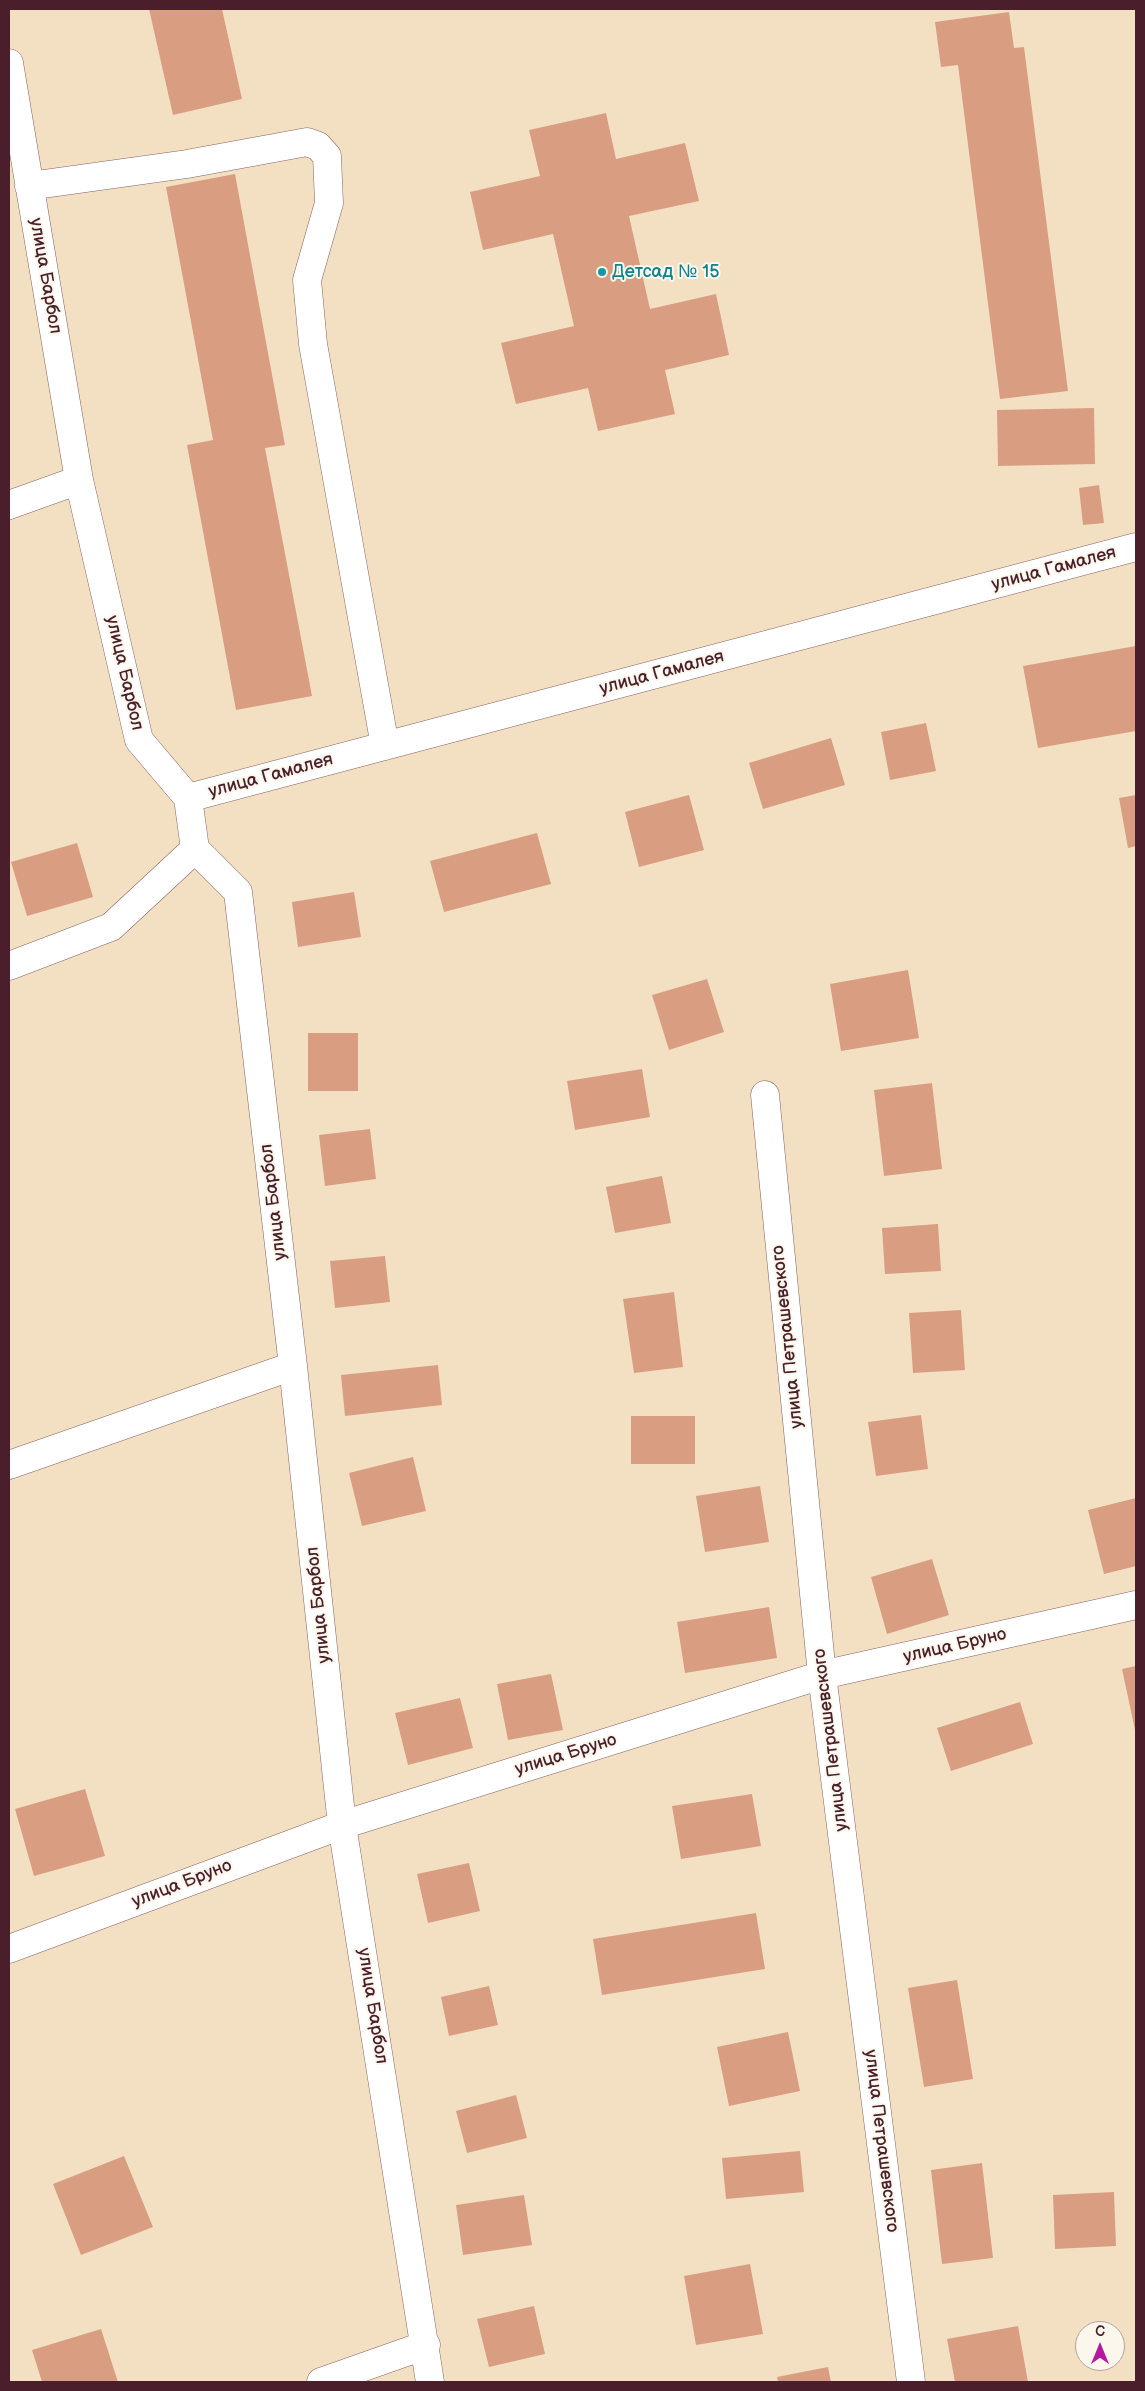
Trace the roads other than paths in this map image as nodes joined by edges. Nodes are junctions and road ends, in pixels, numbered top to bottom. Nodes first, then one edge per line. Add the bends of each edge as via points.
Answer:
1 (9, 63) edge
2 (29, 186) junction
3 (79, 480) junction
4 (9, 505) edge
5 (1136, 547) edge
6 (385, 746) junction
7 (188, 798) junction
8 (195, 849) junction
9 (9, 966) edge
10 (765, 1095) dead end
11 (293, 1366) junction
12 (9, 1465) edge
13 (1136, 1606) edge
14 (822, 1675) junction
15 (342, 1824) junction
16 (9, 1949) edge
17 (426, 2346) junction
18 (321, 2382) edge
19 (430, 2382) edge
20 (912, 2382) edge

1 - 2 street, улица Барбол
2 - 3 street, улица Барбол
2 - 6 street via 188,164 307,142 318,146 327,156 329,203 307,280 313,344
3 - 4 street
3 - 7 street, улица Барбол via 139,740
5 - 6 street, улица Гамалея
6 - 7 street, улица Гамалея
7 - 8 street
8 - 9 street via 111,927
8 - 11 street, улица Барбол via 238,892
10 - 14 street, улица Петрашевского
11 - 12 street
11 - 15 street, улица Барбол
13 - 14 street, улица Бруно
14 - 15 street, улица Бруно
14 - 20 street, улица Петрашевского
15 - 16 street, улица Бруно
15 - 17 street, улица Барбол
17 - 18 street
17 - 19 street, улица Барбол

